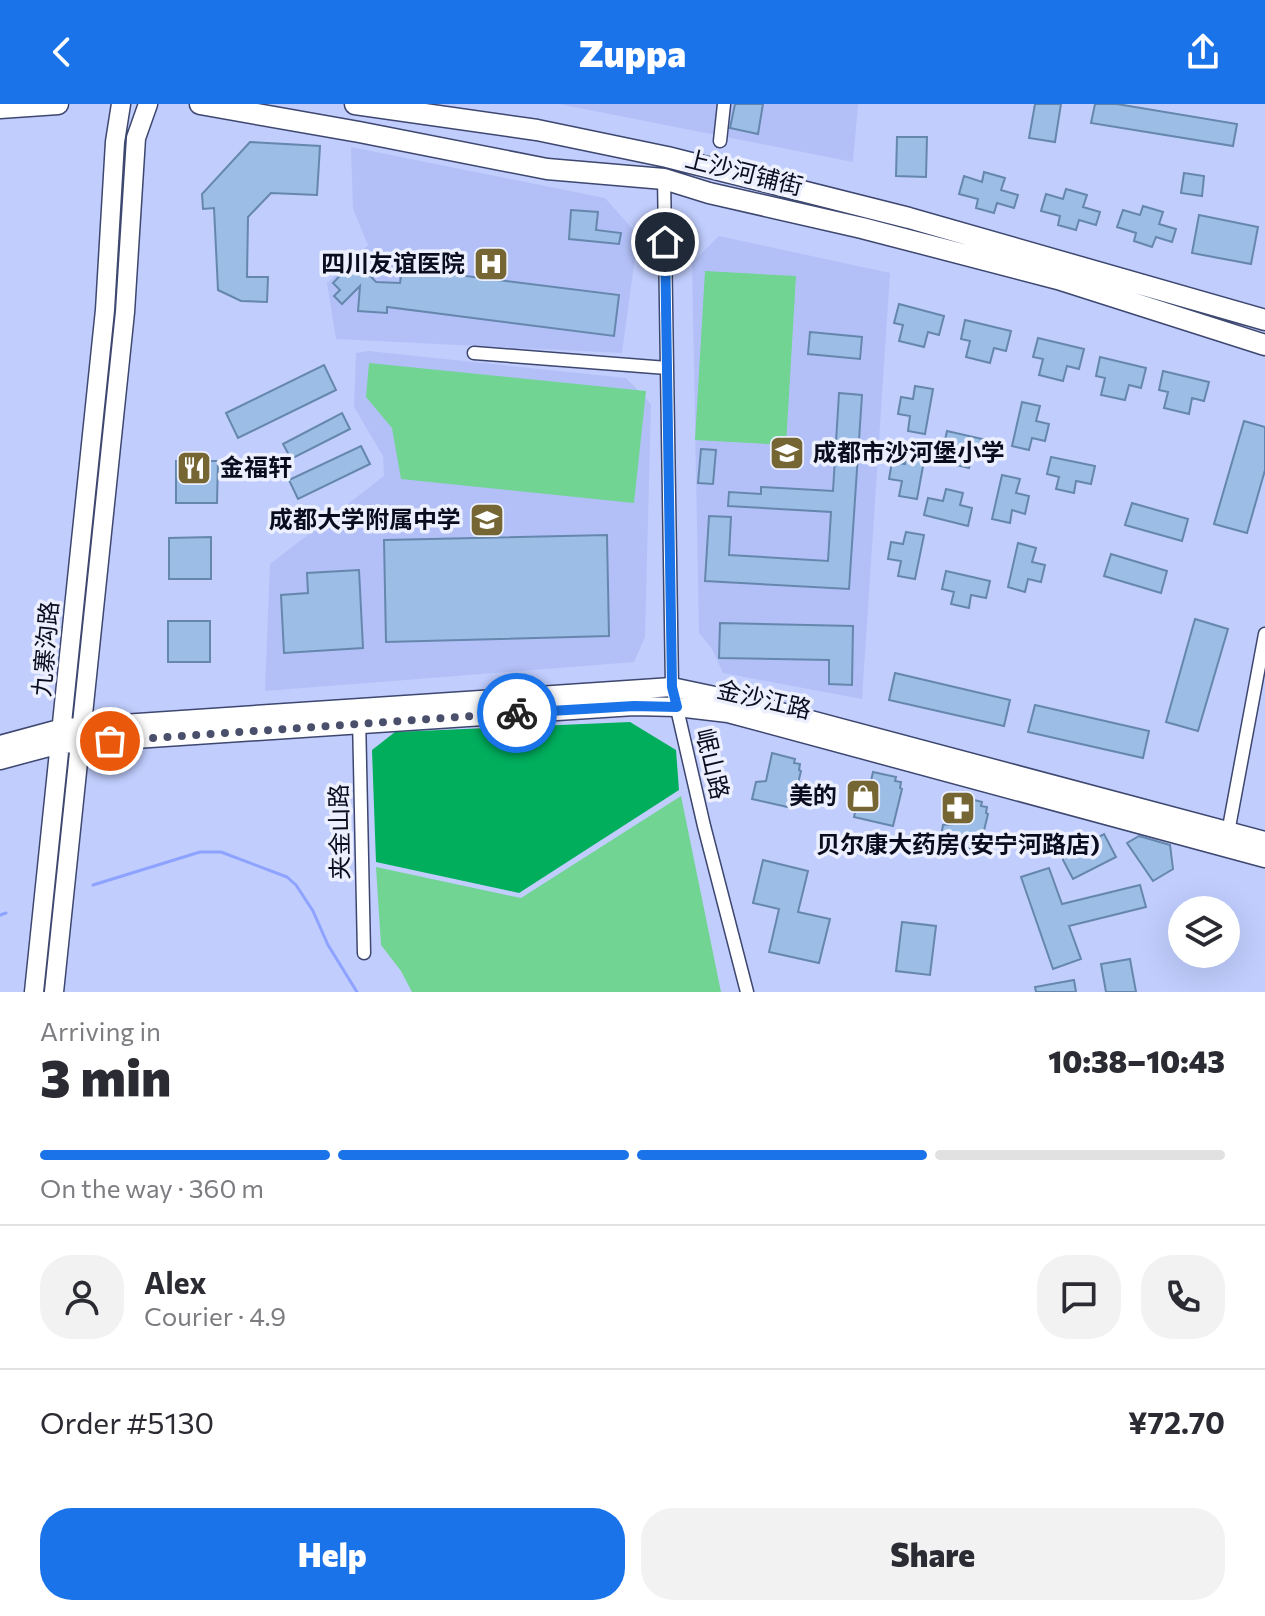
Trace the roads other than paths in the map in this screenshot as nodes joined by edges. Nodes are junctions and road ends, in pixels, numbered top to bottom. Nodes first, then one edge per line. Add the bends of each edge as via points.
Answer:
1 (58, 104) edge
2 (121, 104) edge
3 (148, 104) edge
4 (200, 104) edge
5 (355, 104) edge
6 (724, 104) edge
7 (0, 108) edge
8 (720, 141) dead end
9 (667, 157) junction
10 (664, 179) junction
11 (1265, 320) edge
12 (1265, 345) edge
13 (474, 353) dead end
14 (667, 368) junction
15 (1265, 634) edge
16 (672, 687) junction
17 (677, 707) junction
18 (359, 717) junction
19 (71, 736) junction
20 (0, 745) edge
21 (0, 760) edge
22 (1226, 841) junction
23 (1265, 841) edge
24 (1265, 858) edge
25 (364, 953) dead end
26 (34, 992) edge
27 (54, 992) edge
28 (747, 992) edge

1 - 7 main road
2 - 19 street, 九寨沟路 via 85,492
3 - 19 street, 九寨沟路 via 136,138 125,312
4 - 10 main road, 上沙河铺街 via 547,169
5 - 9 main road, 上沙河铺街 via 537,130
6 - 8 street
9 - 10 street, 岷山路
9 - 11 main road, 上沙河铺街 via 909,218
10 - 12 main road, 上沙河铺街 via 1058,279
10 - 14 street, 岷山路
13 - 14 street
14 - 16 street, 岷山路
15 - 22 street
16 - 17 street, 岷山路
16 - 18 street
16 - 22 street via 743,702
17 - 18 street, 金沙江路
17 - 22 street, 金沙江路 via 728,713
17 - 28 street, 岷山路
18 - 19 street, 金沙江路
18 - 25 street, 夹金山路
19 - 20 street, 金沙江路
19 - 21 street, 金沙江路
19 - 26 street, 九寨沟路
19 - 27 street, 九寨沟路
22 - 23 street
22 - 24 street, 金沙江路

